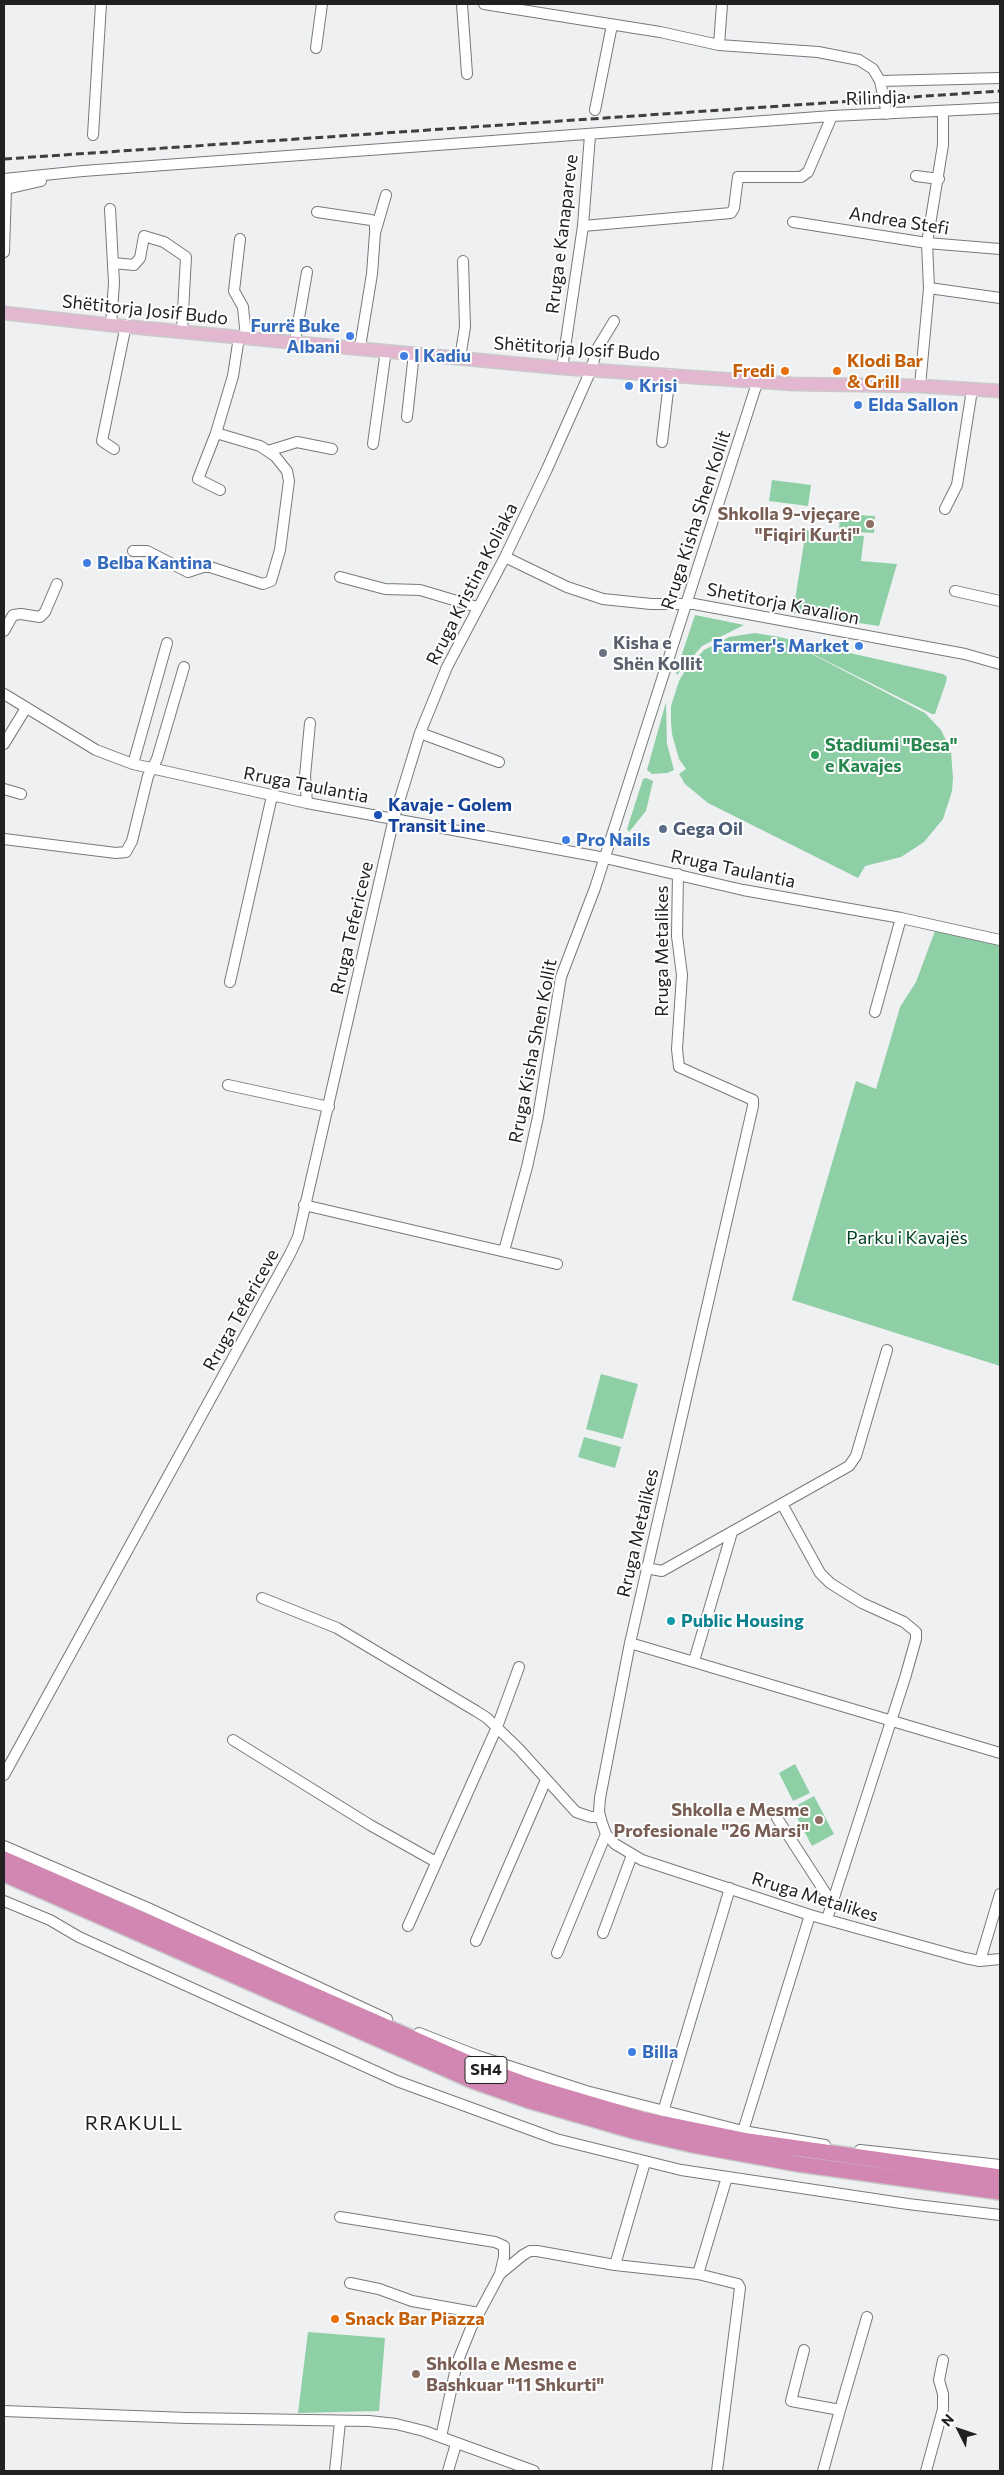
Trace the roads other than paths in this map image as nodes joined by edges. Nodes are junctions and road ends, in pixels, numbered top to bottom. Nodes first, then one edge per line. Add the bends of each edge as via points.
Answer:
1 (101, 4) edge
2 (322, 4) edge
3 (462, 4) edge
4 (484, 4) edge
5 (722, 4) edge
6 (612, 25) junction
7 (719, 45) junction
8 (316, 48) dead end
9 (467, 74) dead end
10 (1000, 78) edge
11 (880, 80) junction
12 (1000, 108) edge
13 (596, 110) dead end
14 (943, 111) junction
15 (887, 114) junction
16 (832, 116) junction
17 (590, 134) junction
18 (93, 135) dead end
19 (916, 176) dead end
20 (939, 179) junction
21 (41, 181) dead end
22 (4, 186) edge
23 (386, 195) dead end
24 (110, 209) dead end
25 (317, 212) dead end
26 (793, 222) dead end
27 (583, 226) junction
28 (375, 234) junction
29 (240, 239) dead end
30 (927, 243) junction
31 (1000, 249) edge
32 (4, 252) edge
33 (463, 261) dead end
34 (113, 264) junction
35 (307, 272) dead end
36 (929, 288) junction
37 (1000, 298) edge
38 (4, 313) edge
39 (614, 322) dead end
40 (126, 325) junction
41 (112, 326) junction
42 (182, 330) junction
43 (242, 337) junction
44 (295, 341) junction
45 (360, 347) junction
46 (386, 350) junction
47 (414, 353) junction
48 (460, 358) junction
49 (562, 368) junction
50 (591, 370) junction
51 (670, 374) junction
52 (758, 380) junction
53 (920, 386) junction
54 (972, 390) junction
55 (1000, 391) edge
56 (407, 417) dead end
57 (216, 433) junction
58 (662, 442) dead end
59 (373, 444) dead end
60 (114, 449) dead end
61 (332, 449) dead end
62 (268, 451) junction
63 (220, 490) dead end
64 (945, 509) dead end
65 (133, 551) dead end
66 (505, 557) junction
67 (340, 577) dead end
68 (57, 584) dead end
69 (955, 591) dead end
70 (1000, 601) edge
71 (687, 603) junction
72 (477, 607) junction
73 (4, 631) edge
74 (167, 643) dead end
75 (1000, 664) edge
76 (184, 667) dead end
77 (4, 694) edge
78 (26, 708) junction
79 (310, 723) dead end
80 (420, 733) junction
81 (4, 744) edge
82 (499, 762) dead end
83 (132, 764) junction
84 (152, 769) junction
85 (4, 789) edge
86 (21, 794) dead end
87 (272, 796) junction
88 (307, 803) junction
89 (394, 818) junction
90 (4, 839) edge
91 (605, 858) junction
92 (678, 874) junction
93 (901, 918) junction
94 (1000, 938) edge
95 (230, 982) dead end
96 (876, 1012) dead end
97 (228, 1085) dead end
98 (329, 1107) junction
99 (304, 1205) junction
100 (504, 1251) junction
101 (557, 1264) dead end
102 (888, 1350) dead end
103 (782, 1504) junction
104 (732, 1532) junction
105 (646, 1568) junction
106 (262, 1598) dead end
107 (630, 1643) junction
108 (694, 1661) junction
109 (519, 1667) dead end
110 (891, 1719) junction
111 (496, 1727) junction
112 (234, 1740) dead end
113 (1000, 1753) edge
114 (4, 1775) edge
115 (546, 1780) junction
116 (600, 1817) junction
117 (777, 1818) dead end
118 (606, 1834) junction
119 (4, 1846) edge
120 (632, 1855) junction
121 (4, 1859) edge
122 (436, 1862) junction
123 (4, 1874) edge
124 (730, 1888) junction
125 (1000, 1894) edge
126 (4, 1901) edge
127 (832, 1903) junction
128 (810, 1915) junction
129 (827, 1919) junction
130 (408, 1926) dead end
131 (603, 1933) dead end
132 (476, 1941) dead end
133 (556, 1953) dead end
134 (1000, 1959) edge
135 (980, 1961) junction
136 (662, 2112) junction
137 (743, 2131) junction
138 (645, 2162) junction
139 (1000, 2165) edge
140 (727, 2177) junction
141 (1000, 2177) edge
142 (1000, 2192) edge
143 (1000, 2215) edge
144 (340, 2217) dead end
145 (615, 2265) junction
146 (500, 2274) junction
147 (698, 2274) junction
148 (350, 2283) dead end
149 (479, 2313) junction
150 (868, 2317) dead end
151 (804, 2350) dead end
152 (944, 2360) dead end
153 (840, 2410) junction
154 (4, 2411) edge
155 (340, 2422) junction
156 (442, 2437) junction
157 (456, 2444) junction
158 (335, 2471) edge
159 (448, 2471) edge
160 (532, 2471) edge
161 (718, 2471) edge
162 (823, 2471) edge
163 (926, 2471) edge

1 - 18 street
2 - 8 street
3 - 9 street
4 - 6 street
5 - 7 street
6 - 7 street
6 - 13 street
7 - 11 street via 818,52 859,60 873,68
10 - 11 street
11 - 15 street
12 - 14 street, Rilindja
14 - 15 street, Rilindja
14 - 20 street
15 - 16 street, Rilindja
16 - 17 street
16 - 27 street, Rilindja via 808,172 801,177 740,175 731,213
17 - 22 street via 93,170
17 - 27 street, Rruga e Kanapareve
19 - 20 street
20 - 30 street
21 - 22 street
22 - 32 street
23 - 28 street
24 - 34 street
25 - 28 street via 371,220 375,222
26 - 30 street, Andrea Stefi
27 - 49 street, Rruga e Kanapareve
28 - 45 street
29 - 43 street via 234,291 243,307
30 - 31 street, Andrea Stefi
30 - 36 street
33 - 48 street via 465,326
34 - 41 street
34 - 42 street via 134,265 140,258 144,236 164,242 186,257
35 - 44 street
36 - 37 street
36 - 53 street
38 - 41 main road, Shëtitorja Josif Budo
39 - 50 street, Rruga Kristina Koliaka via 597,349
40 - 41 main road, Shëtitorja Josif Budo
40 - 42 main road, Shëtitorja Josif Budo
40 - 60 street via 102,441
42 - 43 main road, Shëtitorja Josif Budo
43 - 44 main road, Shëtitorja Josif Budo
43 - 57 street
44 - 45 main road, Shëtitorja Josif Budo
45 - 46 main road, Shëtitorja Josif Budo
46 - 47 main road, Shëtitorja Josif Budo
46 - 59 street
47 - 48 main road, Shëtitorja Josif Budo
47 - 56 street
48 - 49 main road, Shëtitorja Josif Budo
49 - 50 main road, Shëtitorja Josif Budo
50 - 51 main road, Shëtitorja Josif Budo
50 - 66 street, Rruga Kristina Koliaka
51 - 52 main road, Shëtitorja Josif Budo
51 - 58 street
52 - 53 main road, Shëtitorja Josif Budo via 793,384
52 - 71 street, Rruga Kisha Shen Kollit
53 - 54 main road, Shëtitorja Josif Budo
54 - 55 main road, Shëtitorja Josif Budo
54 - 64 street via 957,485
57 - 62 street
57 - 63 street via 198,479
61 - 62 street via 297,442
62 - 65 street via 288,471 289,481 280,550 274,574 268,583 210,567 188,572 147,551
66 - 71 street, Shetitorja Kavalion via 567,587 603,599 651,604
66 - 72 street, Rruga Kristina Koliaka
67 - 72 street via 385,589 420,590
68 - 73 street via 40,617 14,615
69 - 70 street
71 - 75 street, Shetitorja Kavalion via 965,654
71 - 91 street, Rruga Kisha Shen Kollit
72 - 80 street, Rruga Kristina Koliaka via 447,667
74 - 83 street
76 - 84 street
77 - 78 street, Rruga Taulantia
78 - 81 street
78 - 83 street, Rruga Taulantia via 96,750
79 - 88 street via 305,776
80 - 82 street
80 - 89 street, Rruga Kristina Koliaka
83 - 84 street, Rruga Taulantia
84 - 87 street, Rruga Taulantia
84 - 90 street via 126,852 116,854
85 - 86 street
87 - 88 street, Rruga Taulantia
87 - 95 street
88 - 89 street, Rruga Taulantia
89 - 91 street, Rruga Taulantia
89 - 98 street, Rruga Tefericeve
91 - 92 street, Rruga Taulantia
91 - 100 street, Rruga Kisha Shen Kollit via 561,977 538,1117
92 - 93 street, Rruga Taulantia via 743,890
92 - 105 street, Rruga Metalikes via 677,936 682,975 677,1049 679,1067 753,1100 753,1106
93 - 94 street, Rruga Taulantia
93 - 96 street
97 - 98 street
98 - 99 street, Rruga Tefericeve
99 - 100 street
99 - 114 street, Rruga Tefericeve via 303,1220 290,1254
100 - 101 street
102 - 103 street via 852,1462 844,1470
103 - 104 street
103 - 110 street via 820,1573 830,1583 862,1603 904,1622 916,1632
104 - 105 street via 662,1570
104 - 108 street
105 - 107 street, Rruga Metalikes
106 - 111 street via 337,1628 476,1711
107 - 108 street
107 - 116 street, Rruga Metalikes via 600,1798
108 - 110 street
109 - 111 street
110 - 113 street
110 - 127 street
111 - 115 street
111 - 122 street
112 - 122 street
115 - 116 street via 576,1812
115 - 132 street
116 - 118 street, Rruga Metalikes
117 - 127 street
118 - 120 street, Rruga Metalikes
118 - 133 street
119 - 136 street via 148,1908 428,2037 521,2071
120 - 124 street, Rruga Metalikes
120 - 131 street
121 - 141 highway, SH4 via 478,2067 542,2089 641,2119 748,2142
122 - 130 street
123 - 142 highway, SH4 via 455,2073 528,2100 692,2145 798,2164
124 - 128 street, Rruga Metalikes
124 - 136 street
125 - 135 street
126 - 138 street via 397,2081 530,2131
127 - 129 street
128 - 129 street, Rruga Metalikes
128 - 137 street
129 - 135 street, Rruga Metalikes
134 - 135 street, Rruga Metalikes
136 - 137 street
137 - 139 street via 850,2149
138 - 140 street
138 - 145 street
140 - 143 street
140 - 147 street
144 - 146 street via 501,2244 504,2257
145 - 146 street via 530,2251
145 - 147 street
146 - 149 street
147 - 161 street via 734,2282 740,2288
148 - 149 street via 379,2288 412,2301
149 - 156 street via 457,2363
150 - 153 street
151 - 153 street via 790,2401
152 - 163 street via 939,2380 943,2409
153 - 162 street
154 - 155 street
155 - 156 street via 396,2424
155 - 158 street
156 - 157 street
157 - 159 street
157 - 160 street

